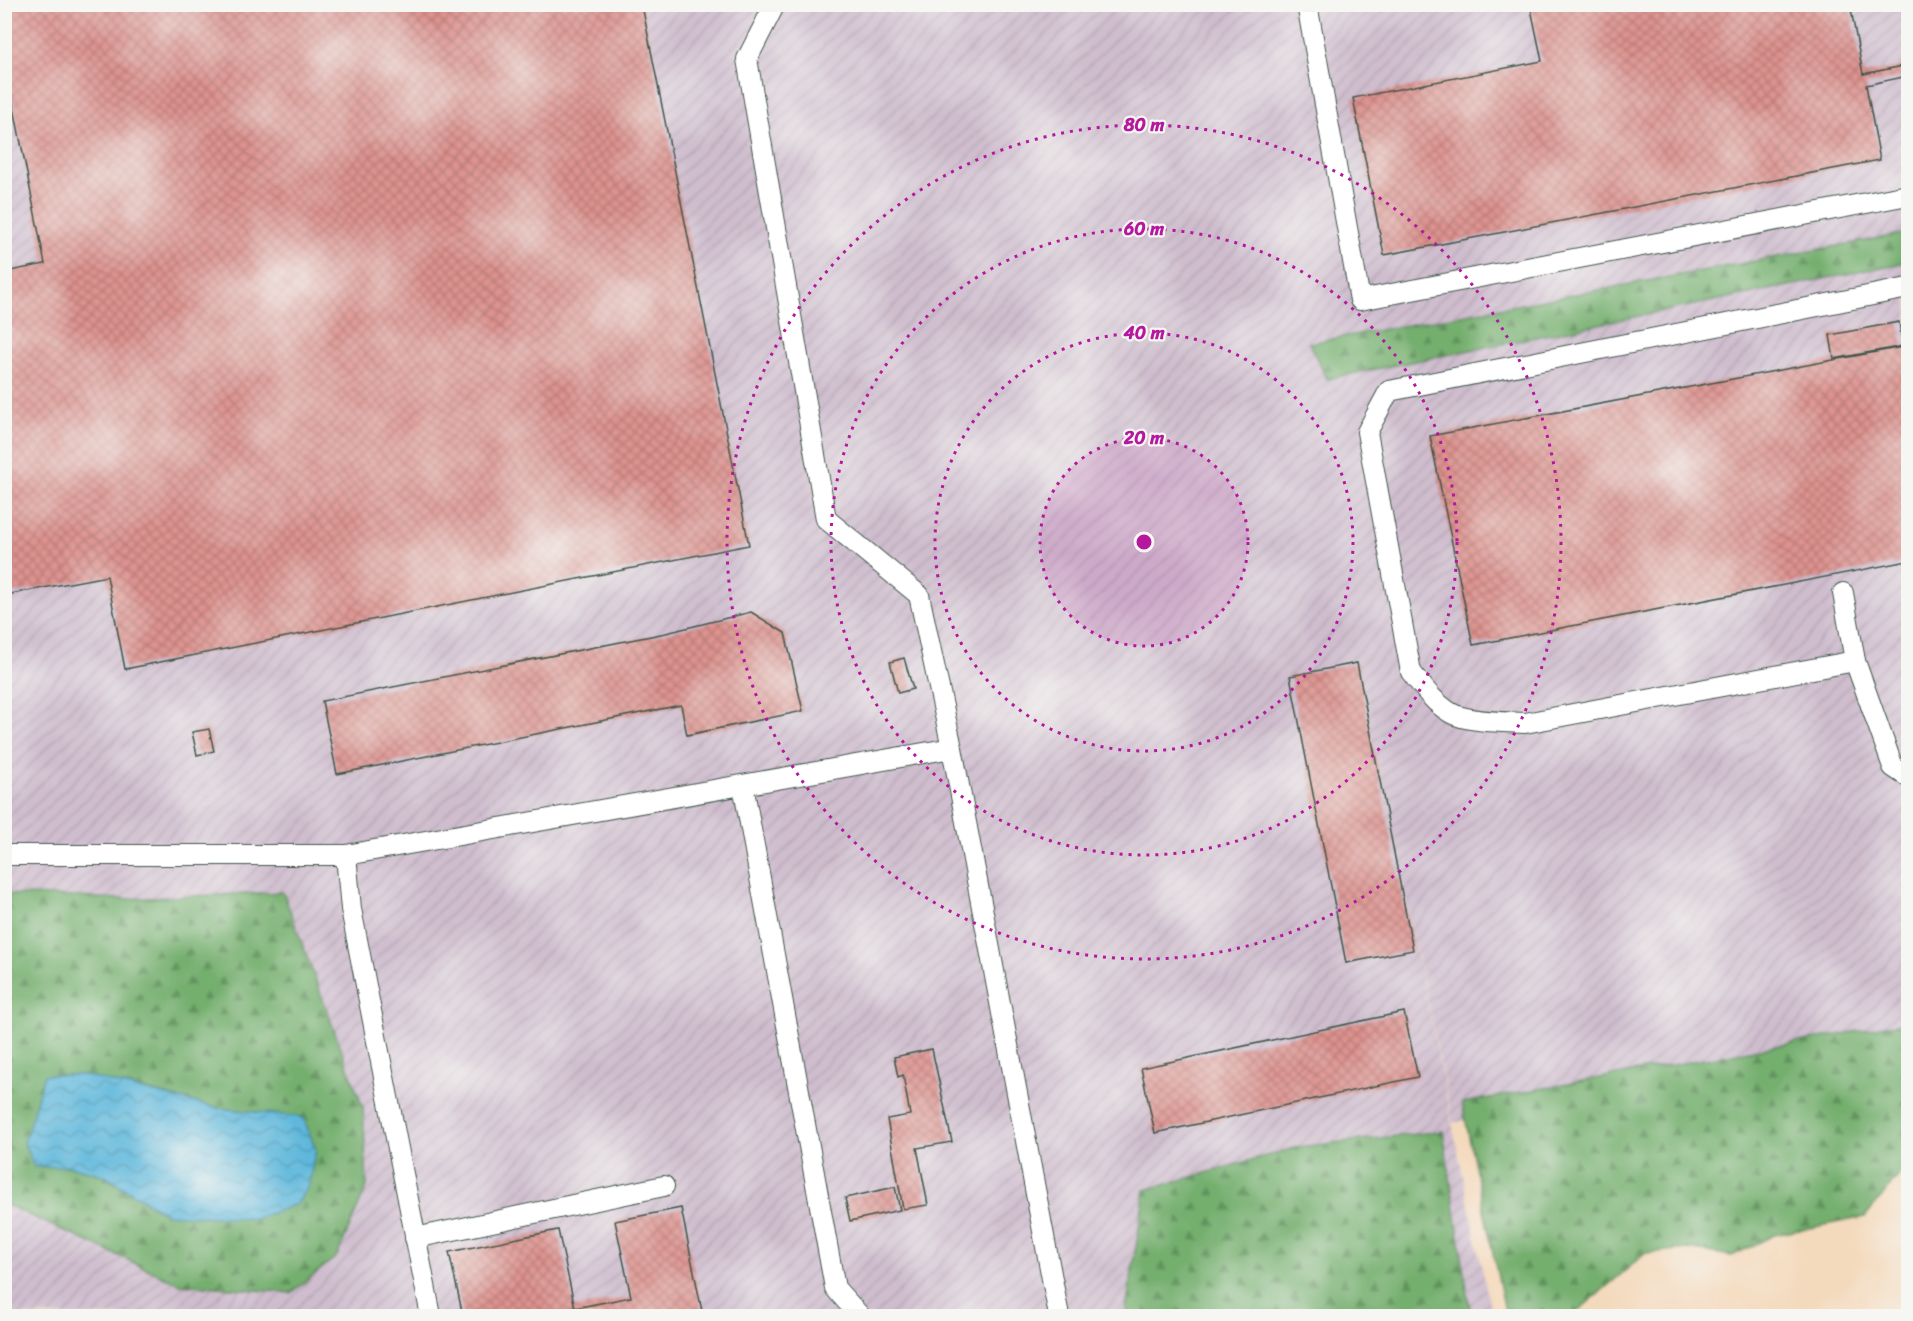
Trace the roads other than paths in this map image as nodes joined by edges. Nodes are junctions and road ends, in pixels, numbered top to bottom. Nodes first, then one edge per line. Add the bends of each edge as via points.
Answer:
1 (775, 4) edge
2 (1307, 4) edge
3 (1908, 195) edge
4 (1908, 288) edge
5 (1843, 594) dead end
6 (1855, 661) junction
7 (952, 748) junction
8 (1908, 777) edge
9 (743, 785) junction
10 (4, 855) edge
11 (346, 855) junction
12 (664, 1186) dead end
13 (416, 1238) junction
14 (431, 1317) edge
15 (860, 1317) edge
16 (1059, 1317) edge

1 - 7 lane via 747,59 826,519 918,595
2 - 3 lane via 1360,300
4 - 6 lane via 1389,390 1367,432 1411,672 1430,697 1452,714 1525,723
5 - 6 lane
6 - 8 lane via 1893,767
7 - 9 lane
7 - 16 lane
9 - 11 lane
9 - 15 lane via 835,1288
10 - 11 lane
11 - 13 lane via 351,909
12 - 13 lane
13 - 14 lane

